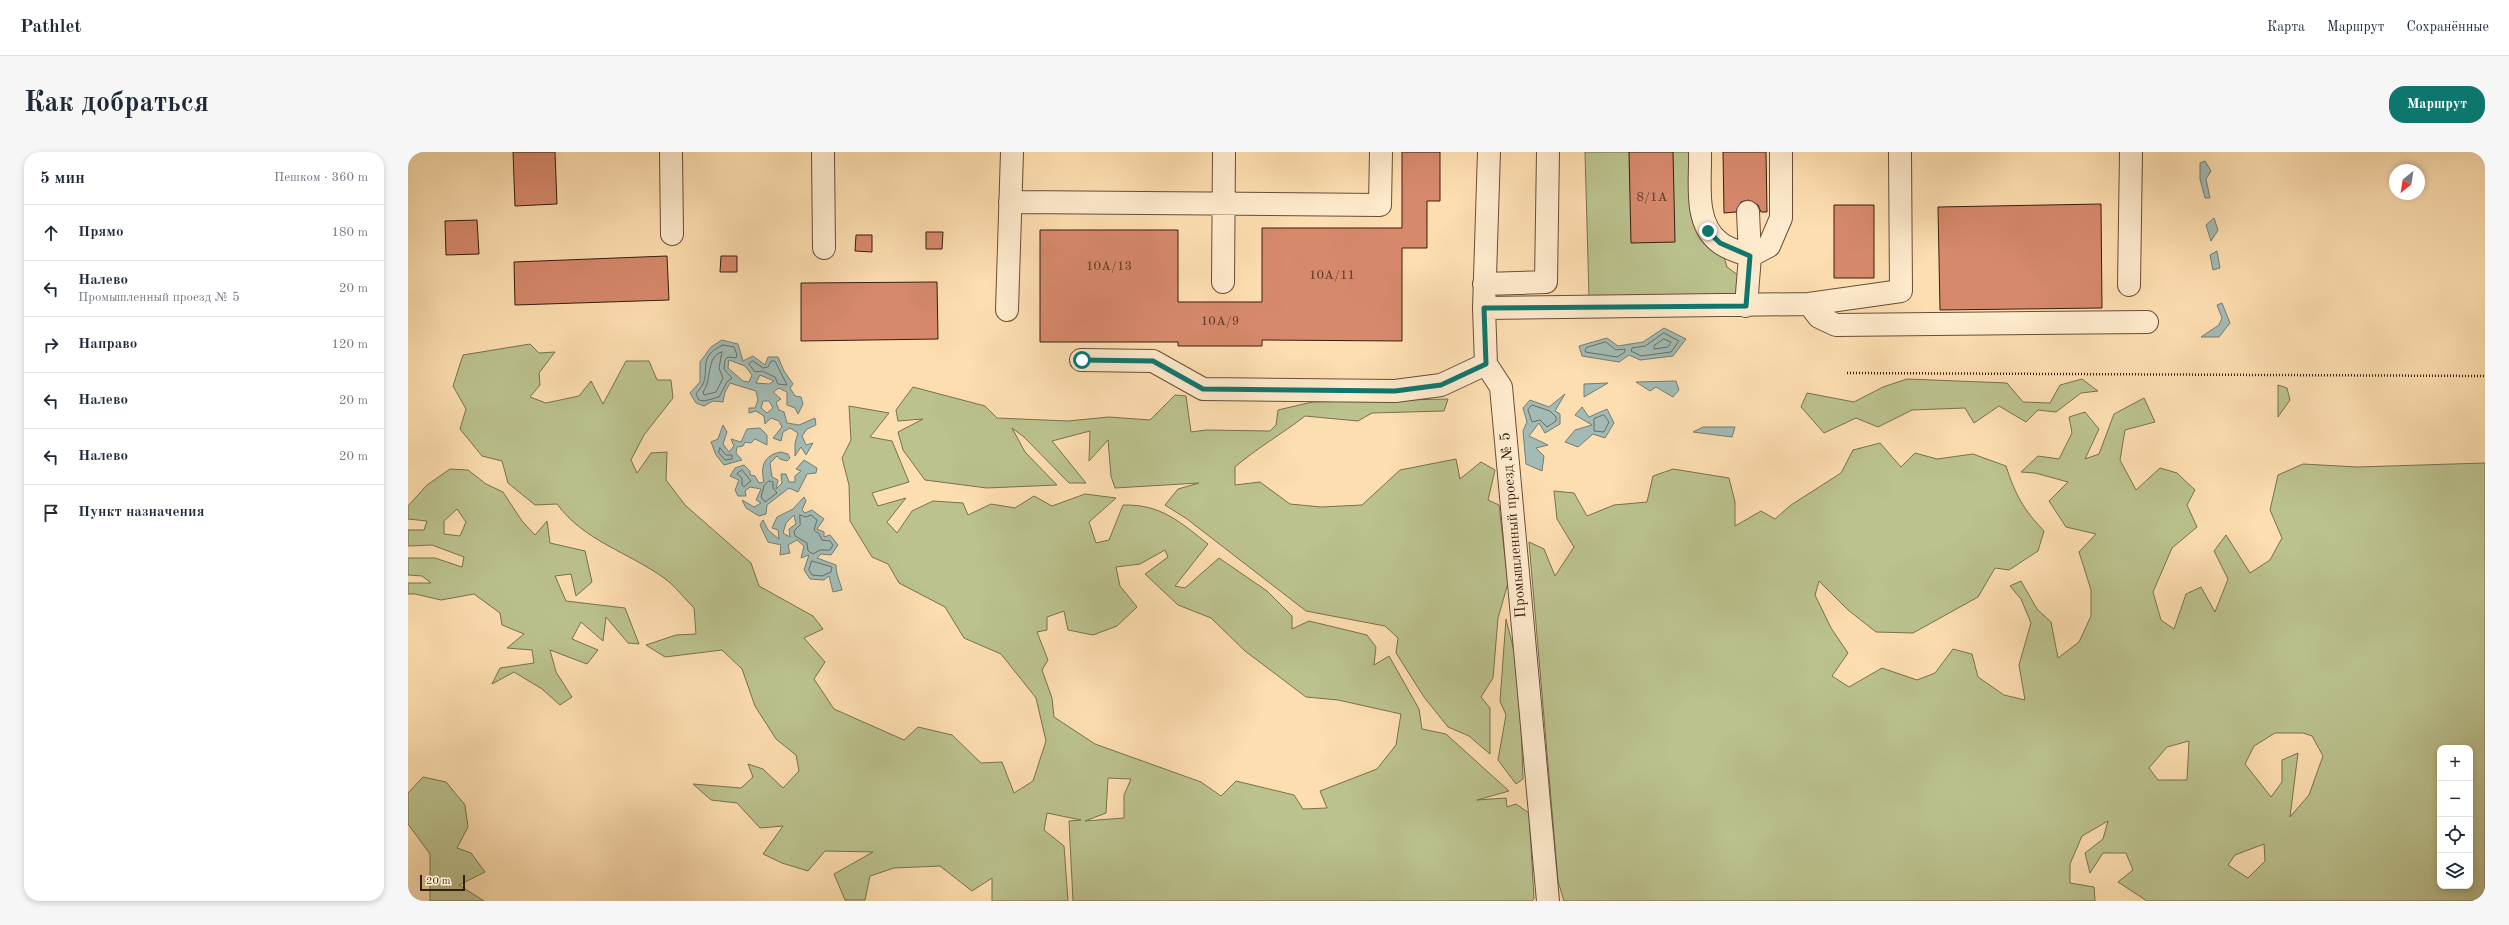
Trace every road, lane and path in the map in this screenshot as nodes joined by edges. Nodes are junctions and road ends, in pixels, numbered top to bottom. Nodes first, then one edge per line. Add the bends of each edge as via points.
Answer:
1 (671, 152) edge
2 (823, 152) edge
3 (1012, 152) edge
4 (1224, 152) edge
5 (1381, 152) edge
6 (1489, 152) edge
7 (1548, 152) edge
8 (1700, 152) edge
9 (1781, 152) edge
10 (1900, 152) edge
11 (2131, 152) edge
12 (1010, 202) junction
13 (1223, 204) junction
14 (1748, 212) dead end
15 (672, 234) dead end
16 (824, 248) dead end
17 (1750, 256) junction
18 (1223, 282) dead end
19 (1484, 284) junction
20 (2129, 285) dead end
21 (1808, 304) junction
22 (1746, 306) junction
23 (1484, 308) junction
24 (1007, 310) dead end
25 (2147, 322) dead end
26 (1082, 360) dead end
27 (1486, 364) junction
28 (1847, 373) dead end
29 (2485, 376) edge
30 (1548, 901) edge

1 - 15 street
2 - 16 street
3 - 12 street
4 - 13 street
5 - 13 street via 1380,205
6 - 19 street
7 - 19 street via 1546,282
8 - 17 street via 1701,212 1708,231 1720,243
9 - 17 street via 1781,218 1769,246
10 - 21 street via 1901,291
11 - 20 street
12 - 13 street
12 - 24 street
13 - 18 street
14 - 17 street
17 - 22 street
19 - 23 street
21 - 22 street
21 - 25 street via 1818,317 1836,325
22 - 23 street
23 - 27 street
26 - 27 street via 1153,361 1203,389 1227,390 1395,391 1441,385
27 - 30 street, Промышленный проезд № 5 via 1501,387
28 - 29 path

